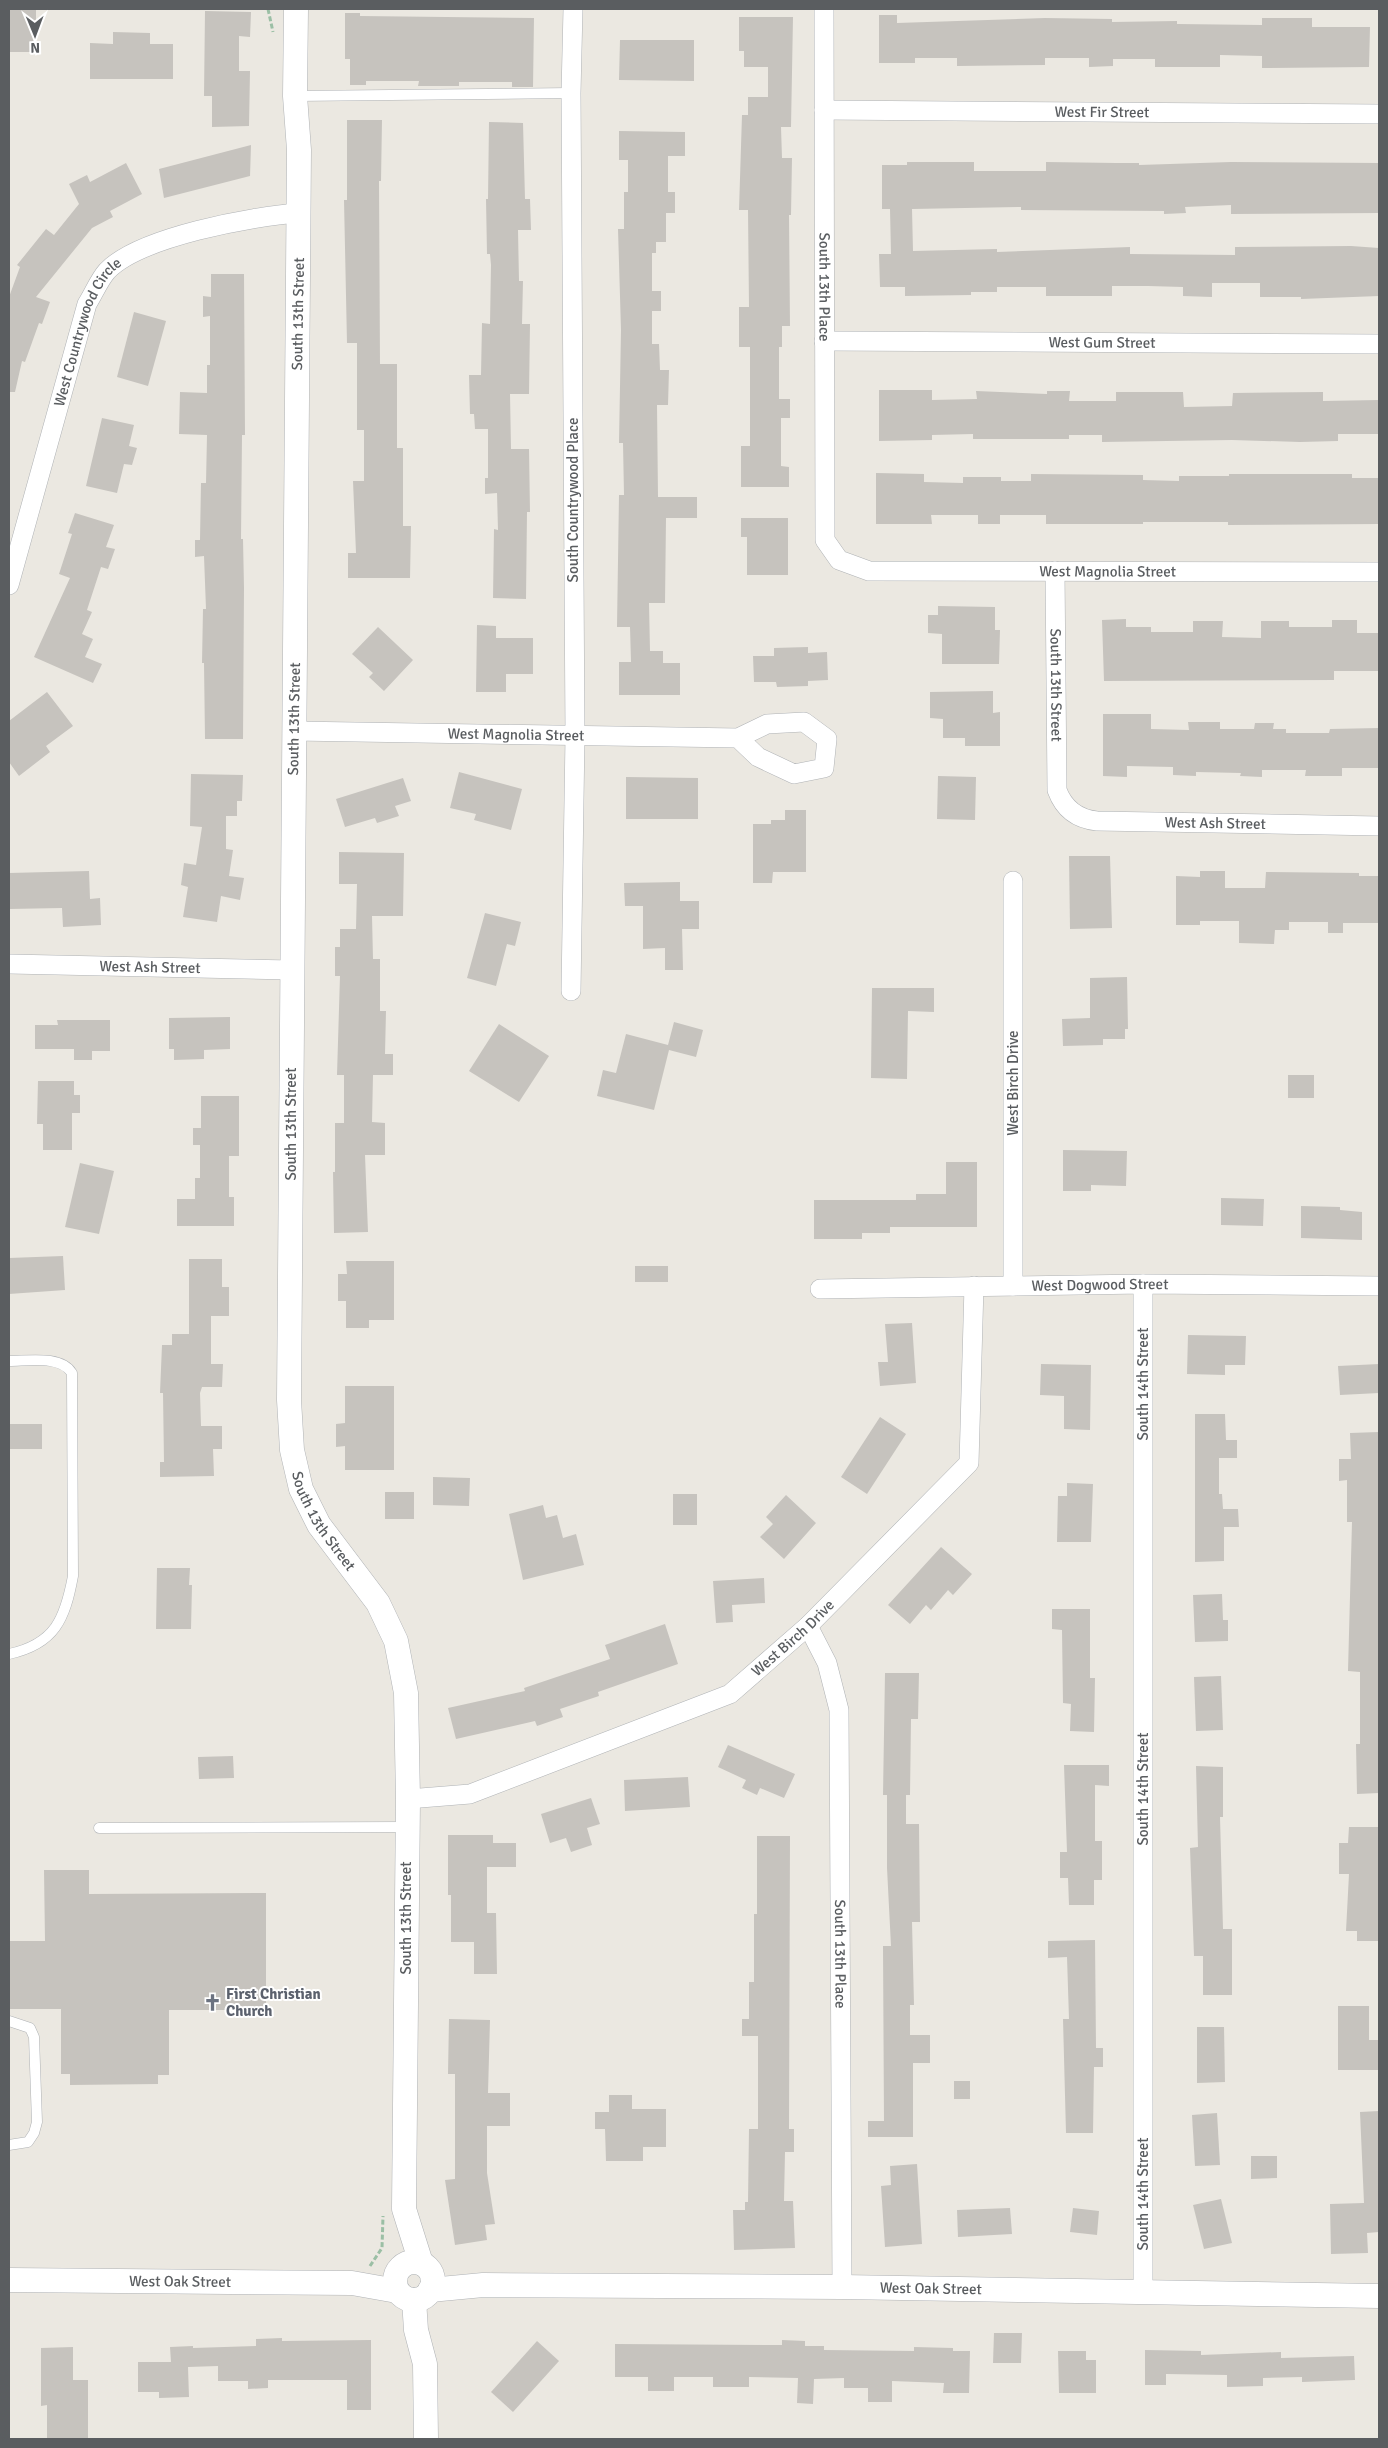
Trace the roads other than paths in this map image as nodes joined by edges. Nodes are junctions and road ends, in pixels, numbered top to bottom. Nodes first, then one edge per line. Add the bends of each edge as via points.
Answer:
1 (296, 9) edge
2 (573, 9) edge
3 (824, 9) edge
4 (571, 93) junction
5 (295, 96) junction
6 (824, 110) junction
7 (1379, 114) edge
8 (299, 213) junction
9 (824, 341) junction
10 (1379, 344) edge
11 (839, 560) joint
12 (1055, 571) junction
13 (1379, 572) edge
14 (9, 586) edge
15 (294, 731) junction
16 (575, 737) junction
17 (738, 738) dead end
18 (1060, 798) joint
19 (1379, 826) edge
20 (1013, 881) dead end
21 (9, 964) edge
22 (292, 970) junction
23 (571, 991) dead end
24 (1143, 1284) junction
25 (974, 1286) junction
26 (1013, 1286) junction
27 (1379, 1286) edge
28 (820, 1289) dead end
29 (9, 1361) edge
30 (808, 1626) junction
31 (9, 1654) edge
32 (408, 1799) junction
33 (407, 1827) junction
34 (99, 1828) dead end
35 (9, 2021) edge
36 (9, 2145) edge
37 (9, 2280) edge
38 (415, 2281) junction
39 (842, 2287) junction
40 (1143, 2293) junction
41 (1379, 2296) edge
42 (426, 2439) edge

1 - 5 street, South 13th Street
2 - 4 street, South Countrywood Place
3 - 6 street, South 13th Place
4 - 5 lane
4 - 16 street, South Countrywood Place
5 - 8 street, South 13th Street
6 - 7 street, West Fir Street
6 - 9 street, South 13th Place
8 - 14 street, West Countrywood Circle via 268,215 212,227 135,251 107,271 87,304
8 - 15 street, South 13th Street
9 - 10 street, West Gum Street
9 - 11 street, South 13th Place via 824,540
11 - 12 street, West Magnolia Street via 869,571
12 - 13 street, West Magnolia Street
12 - 18 street, South 13th Street via 1057,790
15 - 16 street, West Magnolia Street
15 - 22 street, South 13th Street
16 - 17 street, West Magnolia Street
16 - 23 street, South Countrywood Place
18 - 19 street, West Ash Street via 1074,814 1090,820
20 - 26 street, West Birch Drive
21 - 22 street, West Ash Street
22 - 32 street, South 13th Street via 292,1450 300,1489 319,1525 378,1603 396,1641 406,1693
24 - 26 street, West Dogwood Street
24 - 27 street, West Dogwood Street
24 - 40 street, South 14th Street
25 - 26 street, West Dogwood Street
25 - 28 street, West Dogwood Street
25 - 30 street, West Birch Drive via 969,1463
29 - 31 lane via 58,1362 72,1373 73,1576 68,1604 55,1628 42,1642
30 - 32 street, West Birch Drive via 730,1694 470,1794
30 - 39 street, South 13th Place via 827,1663 838,1710
32 - 33 street, South 13th Street
33 - 34 lane
33 - 38 street, South 13th Street via 404,2209
35 - 36 lane via 30,2028 34,2037 37,2122 28,2142
37 - 38 street, West Oak Street
38 - 39 street, West Oak Street via 483,2285
38 - 42 street, South 13th Street via 416,2330 425,2364
39 - 40 street, West Oak Street
40 - 41 street, West Oak Street

